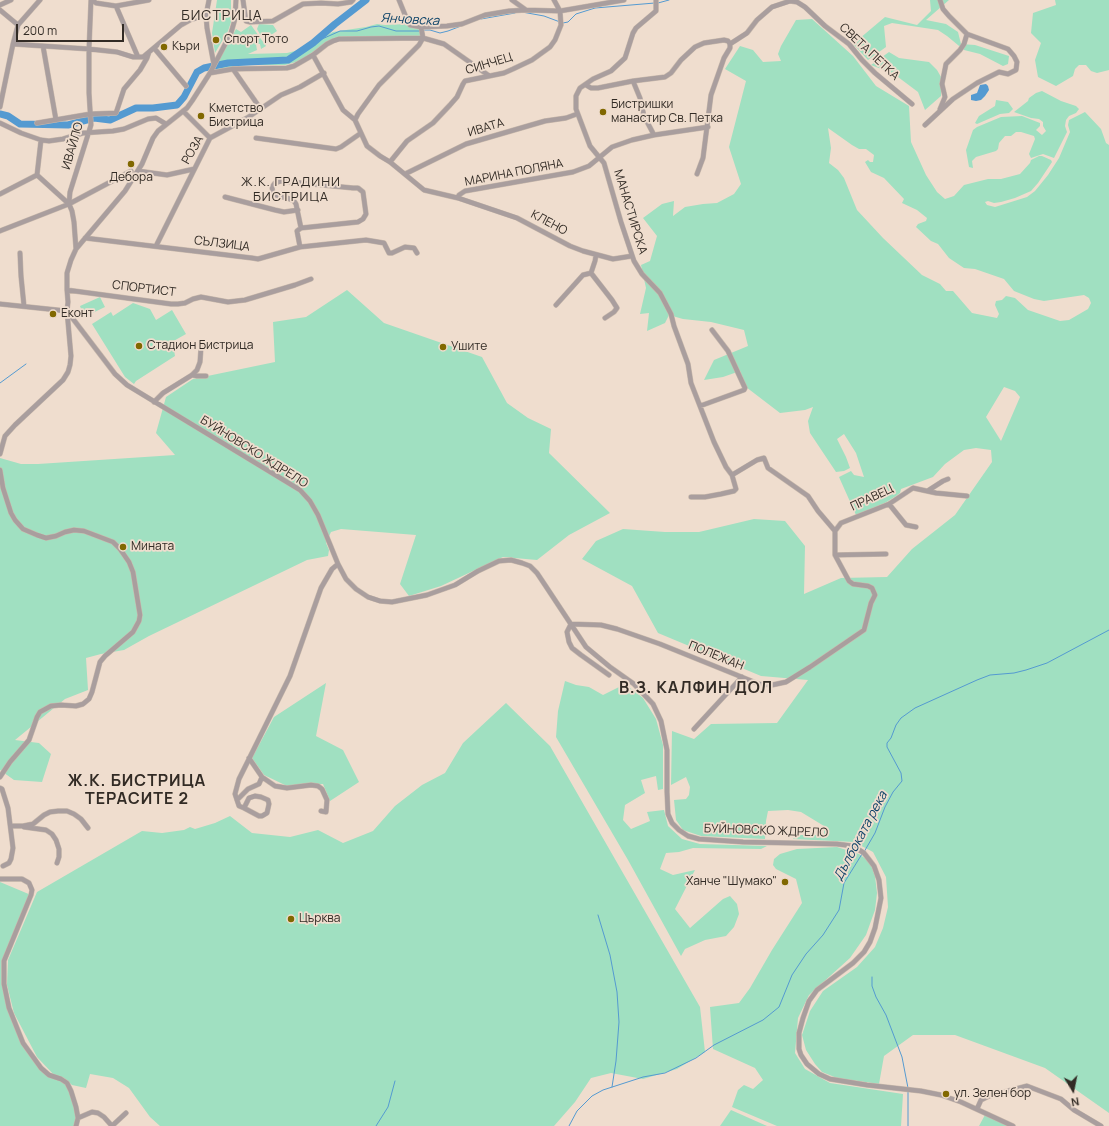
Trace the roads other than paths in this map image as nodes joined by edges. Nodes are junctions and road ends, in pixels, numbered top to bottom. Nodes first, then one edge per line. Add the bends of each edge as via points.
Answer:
1 (11, 0) edge
2 (40, 0) edge
3 (91, 0) edge
4 (149, 0) edge
5 (209, 0) edge
6 (236, 0) edge
7 (244, 0) edge
8 (399, 0) edge
9 (512, 0) edge
10 (554, 0) edge
11 (592, 0) edge
12 (624, 0) edge
13 (656, 0) edge
14 (940, 0) edge
15 (351, 1) edge
16 (0, 5) edge
17 (116, 6) junction
18 (593, 6) junction
19 (0, 10) edge
20 (526, 10) junction
21 (560, 11) junction
22 (206, 15) junction
23 (18, 26) junction
24 (421, 28) junction
25 (967, 34) junction
26 (423, 37) junction
27 (13, 44) junction
28 (730, 44) junction
29 (43, 46) junction
30 (154, 48) junction
31 (89, 49) junction
32 (149, 52) junction
33 (313, 54) junction
34 (138, 58) junction
35 (214, 64) junction
36 (233, 69) junction
37 (210, 72) junction
38 (324, 73) junction
39 (488, 75) junction
40 (633, 81) junction
41 (586, 85) junction
42 (186, 86) dead end
43 (912, 104) dead end
44 (0, 107) edge
45 (260, 108) junction
46 (940, 110) junction
47 (183, 111) junction
48 (90, 114) junction
49 (576, 114) junction
50 (56, 120) junction
51 (355, 120) junction
52 (37, 123) dead end
53 (0, 124) edge
54 (166, 124) junction
55 (925, 125) dead end
56 (708, 127) junction
57 (89, 132) junction
58 (361, 133) junction
59 (654, 135) junction
60 (210, 138) junction
61 (256, 138) dead end
62 (41, 140) junction
63 (600, 156) junction
64 (390, 162) junction
65 (194, 169) junction
66 (131, 170) dead end
67 (138, 172) junction
68 (405, 174) junction
69 (697, 174) dead end
70 (37, 175) junction
71 (0, 194) edge
72 (225, 197) dead end
73 (458, 198) junction
74 (68, 204) junction
75 (298, 210) junction
76 (301, 228) junction
77 (0, 231) edge
78 (85, 238) junction
79 (156, 246) junction
80 (300, 246) junction
81 (76, 248) junction
82 (417, 252) dead end
83 (20, 253) dead end
84 (596, 255) junction
85 (632, 256) junction
86 (591, 273) junction
87 (311, 279) dead end
88 (66, 290) junction
89 (0, 304) edge
90 (556, 305) dead end
91 (24, 306) junction
92 (67, 311) junction
93 (605, 318) dead end
94 (712, 330) dead end
95 (220, 346) dead end
96 (192, 375) junction
97 (206, 376) dead end
98 (154, 402) junction
99 (700, 406) junction
100 (0, 454) edge
101 (0, 470) edge
102 (732, 475) junction
103 (948, 479) dead end
104 (928, 490) junction
105 (967, 496) dead end
106 (690, 497) dead end
107 (889, 504) junction
108 (916, 527) dead end
109 (835, 531) junction
110 (835, 554) junction
111 (886, 554) dead end
112 (338, 564) junction
113 (571, 624) junction
114 (609, 676) dead end
115 (742, 677) junction
116 (694, 729) dead end
117 (249, 758) junction
118 (0, 777) edge
119 (262, 778) junction
120 (0, 788) edge
121 (237, 800) junction
122 (244, 808) junction
123 (321, 811) dead end
124 (11, 826) junction
125 (23, 826) junction
126 (88, 828) dead end
127 (57, 863) dead end
128 (3, 866) dead end
129 (0, 879) edge
130 (977, 1109) junction
131 (126, 1113) dead end
132 (78, 1118) junction
133 (76, 1126) edge
134 (112, 1126) edge
135 (1013, 1126) edge
136 (1101, 1126) edge

1 - 16 street
2 - 23 street
3 - 17 street
3 - 31 street, ИВАЙЛО
4 - 17 street
5 - 22 street
6 - 35 street via 234,26
7 - 15 street via 246,21 250,22 274,21 304,4 338,4
8 - 24 street via 410,26
9 - 20 street
10 - 21 street, СИНЧЕЦ
11 - 18 street
12 - 18 street
13 - 41 street, МАНАСТИРСКА via 656,10 636,28 624,58 611,71
14 - 25 street via 949,16
17 - 34 street
18 - 21 street
19 - 23 street
20 - 21 street
20 - 24 street via 485,15 462,24
21 - 39 street, СИНЧЕЦ via 561,25 550,47 513,70
22 - 30 street via 181,25
22 - 35 street
23 - 27 street
24 - 26 street
25 - 46 street via 960,50 946,64 942,84 945,96
25 - 46 street via 1008,49 1017,62 1016,70 1008,74 999,72 977,83
26 - 33 street via 339,39
26 - 39 street via 444,44
26 - 51 street via 419,45 379,85
27 - 29 street
27 - 44 street
28 - 40 street via 724,40 704,43 695,47 665,77
28 - 43 street, СВЕТА ПЕТКА via 747,33 772,7 790,0 797,2 849,44 875,73
28 - 56 street via 712,95
29 - 31 street
29 - 50 street
30 - 32 street
30 - 42 street
31 - 34 street via 117,52
31 - 48 street, ИВАЙЛО
32 - 34 street
32 - 48 street via 140,70 124,89 116,113
33 - 36 street via 287,68
33 - 38 street, МАРИНА ПОЛЯНА
35 - 37 street
36 - 37 street
36 - 45 street
37 - 47 street
38 - 45 street, РОЗА
38 - 51 street, МАРИНА ПОЛЯНА via 343,110
39 - 64 street, СИНЧЕЦ via 465,81 450,105 433,123 407,141
40 - 41 street via 598,88
40 - 59 street via 644,116
41 - 49 street, МАНАСТИРСКА via 580,88 576,96
45 - 60 street, РОЗА
46 - 55 street
47 - 54 street
47 - 60 street
48 - 50 street
48 - 57 street, ИВАЙЛО
49 - 63 street, МАНАСТИРСКА via 590,146
49 - 68 street, ИВАТА via 466,144
50 - 52 street
51 - 58 street, МАРИНА ПОЛЯНА
53 - 62 street
54 - 57 street via 156,118 124,129
54 - 67 street via 153,138
56 - 59 street, МАРИНА ПОЛЯНА
56 - 69 street via 703,158
57 - 62 street via 62,139
57 - 74 street, ИВАЙЛО
58 - 61 street via 336,149
58 - 64 street, МАРИНА ПОЛЯНА via 368,146
59 - 63 street, МАРИНА ПОЛЯНА via 612,147
60 - 65 street, РОЗА
62 - 70 street
63 - 73 street, МАРИНА ПОЛЯНА via 589,166 573,172 465,191
63 - 85 street, МАНАСТИРСКА
64 - 68 street, МАРИНА ПОЛЯНА
65 - 67 street via 167,175
65 - 79 street, РОЗА
66 - 74 street
67 - 78 street via 126,191
68 - 73 street, МАРИНА ПОЛЯНА via 424,190
70 - 71 street
70 - 74 street
72 - 75 street via 284,212
73 - 84 street, КЛЕНО via 517,218 570,246
74 - 77 street
74 - 81 street via 72,211
75 - 76 street
75 - 76 street via 294,201 273,194 272,188 275,183 281,181 358,188 363,192 366,214 358,222
76 - 80 street via 297,231
78 - 79 street, СЪЛЗИЦА
78 - 81 street
79 - 80 street, СЪЛЗИЦА via 258,258
80 - 82 street, СЪЛЗИЦА via 366,240 384,243 389,253 406,247 414,248
81 - 88 street via 70,260
83 - 91 street
84 - 85 street, КЛЕНО via 613,258
84 - 86 street
85 - 99 street, МАНАСТИРСКА via 640,270 660,293 671,314
86 - 90 street via 583,275
86 - 93 street via 617,308
87 - 88 street, СПОРТИСТ via 259,296 228,302 201,297 186,303 171,304
88 - 92 street
89 - 91 street
91 - 92 street
92 - 98 street, БУЙНОВСКО ЖДРЕЛО via 115,374
92 - 100 street via 71,356 68,372 63,380 5,436
94 - 99 street via 728,352 745,388
95 - 96 street via 217,344 201,348 199,365
96 - 97 street
96 - 98 street via 163,393
98 - 112 street, БУЙНОВСКО ЖДРЕЛО via 300,490 318,515
99 - 102 street, МАНАСТИРСКА via 714,442
101 - 118 street via 11,513 23,529 46,538 74,530 84,531 113,542 120,549 133,572 140,615 133,632 100,662 89,699 76,706 51,706 40,712 36,716 29,740
102 - 106 street via 736,489 734,491
102 - 109 street via 764,458 768,468 808,496
103 - 104 street
104 - 105 street, ПРАВЕЦ
104 - 107 street, ПРАВЕЦ via 913,488
107 - 108 street via 906,525
107 - 109 street, ПРАВЕЦ via 841,523
109 - 110 street
110 - 111 street
110 - 115 street, ПОЛЕЖАН via 849,581 872,588 875,595 864,630 786,682 759,684
112 - 113 street, БУЙНОВСКО ЖДРЕЛО via 346,579 356,589 368,597 392,602 444,590 499,561 511,560 530,566 537,573
112 - 117 street via 320,588 290,676
113 - 114 street via 567,632 572,648
113 - 115 street, ПОЛЕЖАН via 601,625 617,629
113 - 130 street, БУЙНОВСКО ЖДРЕЛО via 586,647 634,684 653,704 661,721 667,750 668,814 679,830 699,839 853,846 868,857 874,866 881,898 875,928 864,952 817,990 809,1001 799,1034 799,1048 807,1064 830,1079 941,1095
115 - 116 street
117 - 119 street
117 - 121 street via 239,779 235,794
119 - 121 street via 259,784 248,789
119 - 123 street via 281,788 318,786 327,800 326,812
120 - 124 street via 8,808
121 - 122 street via 239,806
122 - 122 street via 249,798 255,796 268,800 269,804 267,814 262,816
124 - 125 street
124 - 128 street via 12,859
125 - 126 street via 38,821 50,812 67,811 81,819
125 - 127 street via 46,830 52,834 59,849
129 - 132 street via 22,879 29,883 32,890 4,961 9,1008 23,1043 41,1068 48,1075 67,1083 72,1091
130 - 135 street
130 - 136 street via 981,1100 989,1096 1027,1086 1061,1099
131 - 134 street
132 - 133 street
132 - 134 street via 92,1112 98,1113

